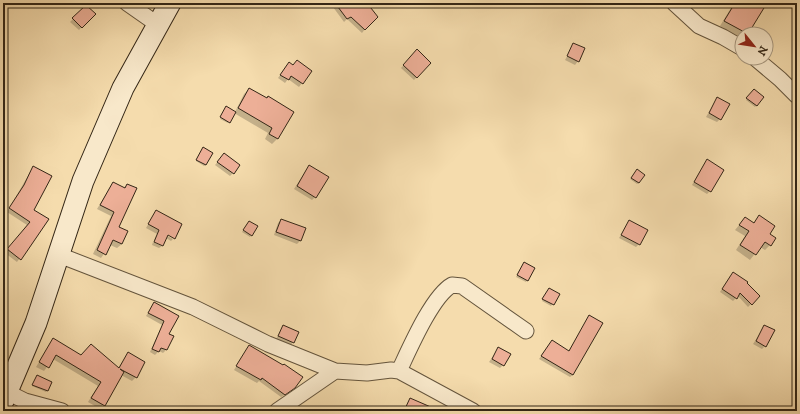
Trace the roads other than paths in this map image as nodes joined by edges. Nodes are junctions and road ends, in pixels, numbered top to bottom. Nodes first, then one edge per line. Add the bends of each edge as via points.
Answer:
1 (127, 3) edge
2 (170, 3) edge
3 (674, 3) edge
4 (156, 24) junction
5 (734, 43) edge
6 (765, 66) edge
7 (797, 96) edge
8 (59, 255) junction
9 (526, 332) dead end
10 (335, 371) junction
11 (399, 371) junction
12 (4, 394) edge
13 (62, 411) edge
14 (277, 411) edge
15 (473, 411) edge

1 - 4 street
2 - 4 main road
3 - 5 street via 699,26
4 - 8 main road via 123,88 83,180
6 - 7 street
8 - 10 street via 193,307 268,344
8 - 12 main road via 36,323
9 - 11 street via 462,286 452,285 442,292
10 - 11 street
10 - 14 street
11 - 15 street
12 - 13 street

